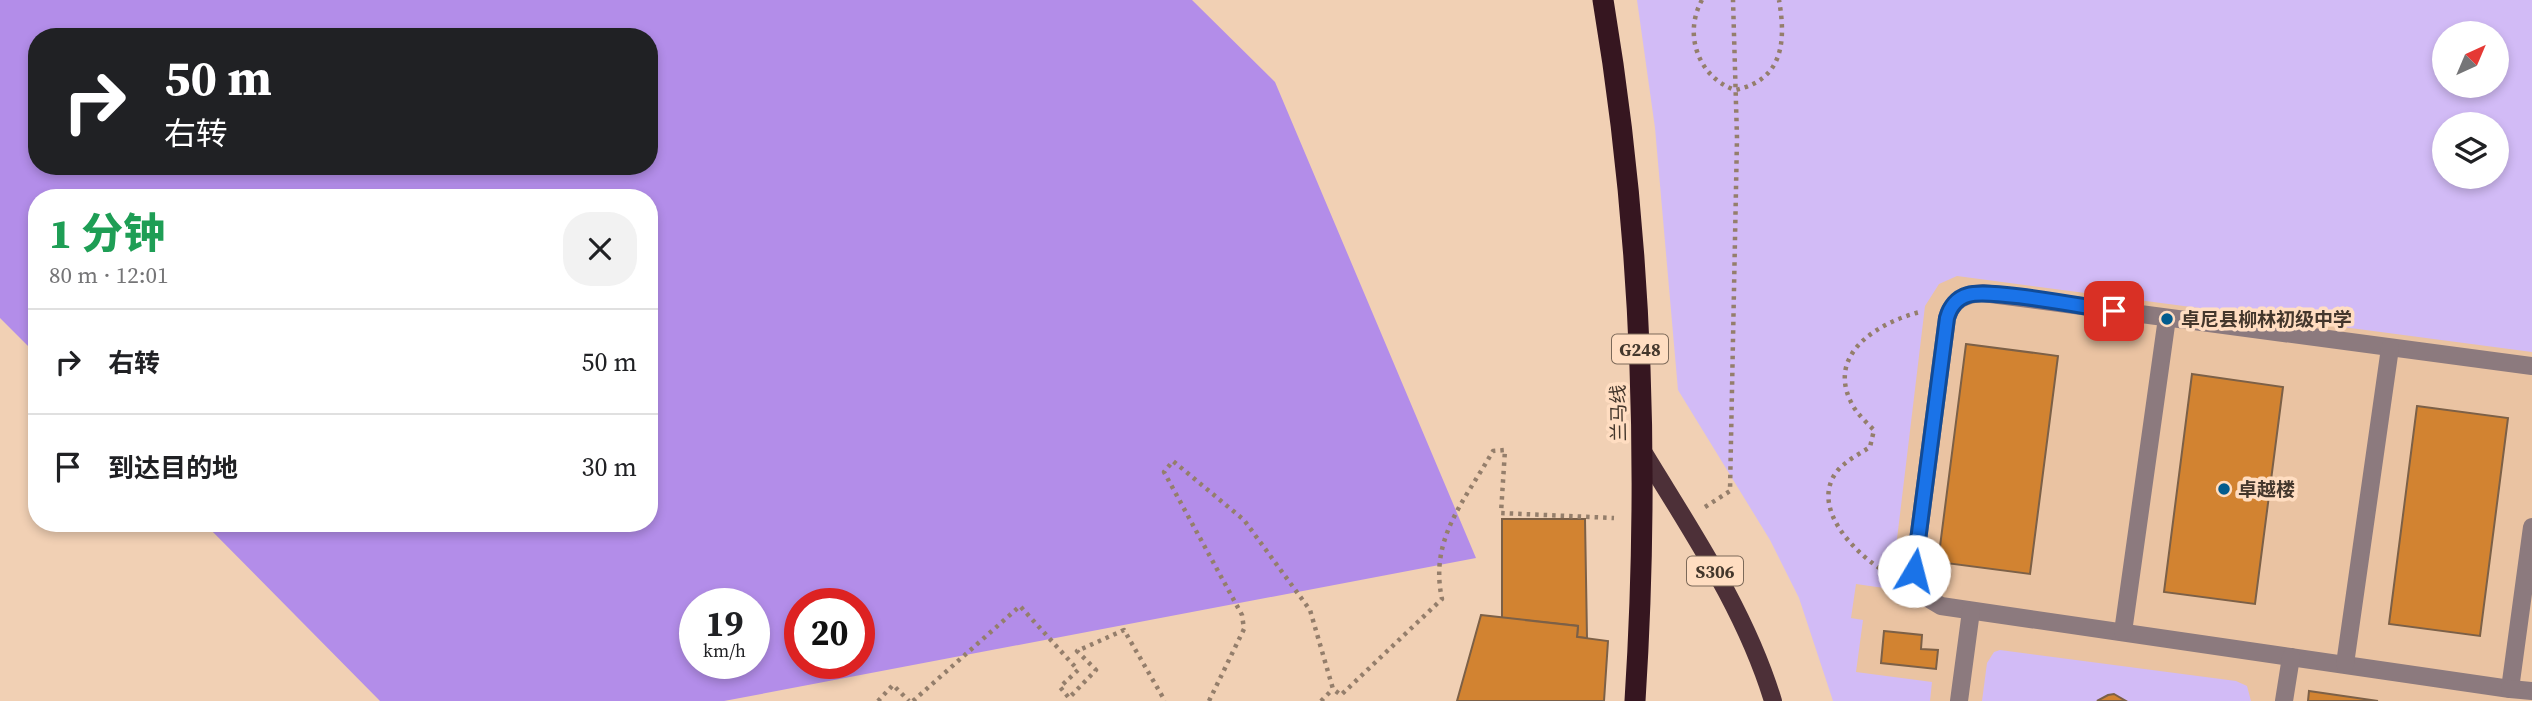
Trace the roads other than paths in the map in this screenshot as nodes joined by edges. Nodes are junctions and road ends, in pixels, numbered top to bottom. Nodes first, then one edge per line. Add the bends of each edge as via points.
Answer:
1 (1603, 0) edge
2 (2167, 318) junction
3 (2390, 348) junction
4 (2532, 366) edge
5 (1642, 450) junction
6 (2532, 527) edge
7 (1971, 611) junction
8 (2123, 632) junction
9 (2291, 657) junction
10 (2345, 664) junction
11 (2510, 689) junction
12 (2532, 691) edge
13 (1635, 701) edge
14 (1773, 701) edge
15 (1959, 701) edge
16 (2284, 701) edge

1 - 5 highway, 兰马线 / G248 via 1633,222
2 - 3 lane
2 - 7 lane via 1983,293 1961,298 1949,312 1914,571 1921,594 1930,602
2 - 8 lane
3 - 4 lane
3 - 10 lane
5 - 13 highway, 兰马线 / G248
5 - 14 main road, S306 via 1735,605
6 - 11 lane
7 - 8 lane
7 - 15 lane
8 - 9 lane
9 - 10 lane
9 - 16 lane
10 - 11 lane
11 - 12 lane

